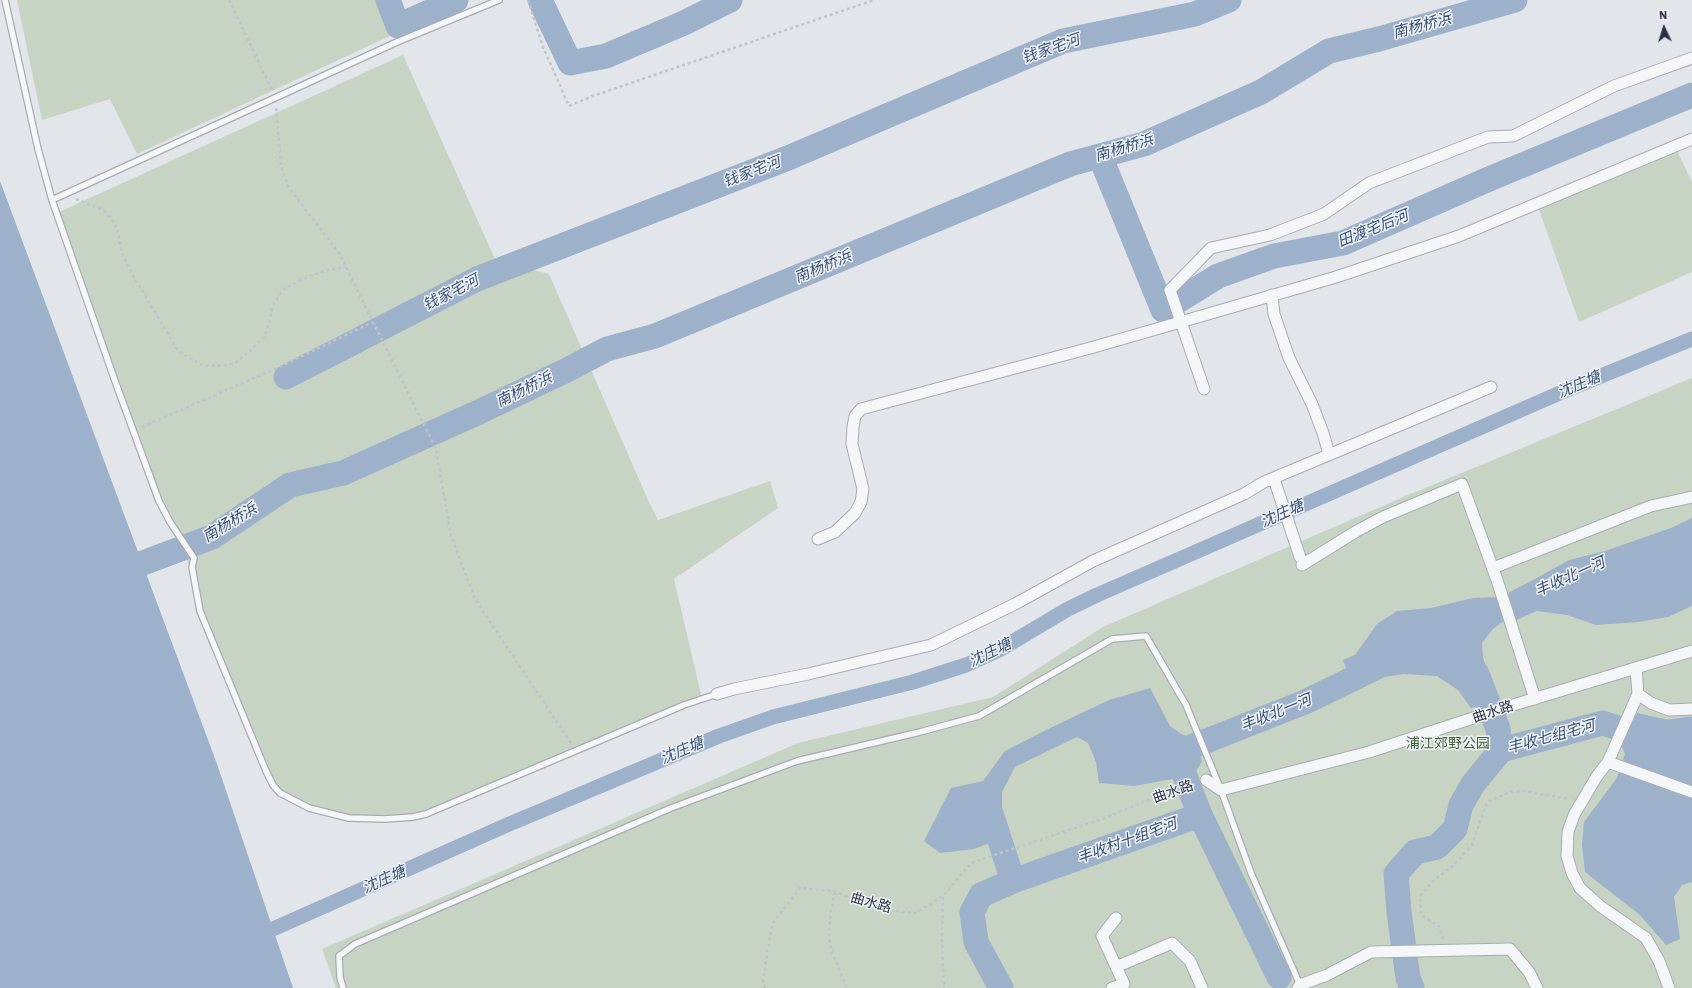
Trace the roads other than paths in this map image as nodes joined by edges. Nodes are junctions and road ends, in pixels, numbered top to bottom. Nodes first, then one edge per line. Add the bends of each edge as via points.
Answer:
1 (5, 0) edge
2 (499, 0) edge
3 (1692, 58) edge
4 (1692, 139) edge
5 (52, 200) junction
6 (1272, 295) junction
7 (1179, 319) junction
8 (1491, 387) dead end
9 (1204, 388) dead end
10 (1329, 454) junction
11 (1275, 482) junction
12 (1692, 497) edge
13 (818, 539) dead end
14 (1493, 568) junction
15 (1692, 652) edge
16 (1636, 668) junction
17 (717, 694) joint
18 (1638, 694) junction
19 (1535, 699) junction
20 (1692, 709) edge
21 (1608, 762) junction
22 (1206, 780) road end
23 (1221, 790) junction
24 (1690, 791) edge
25 (1116, 918) dead end
26 (1116, 967) junction
27 (1299, 987) edge
28 (343, 988) edge
29 (1112, 988) edge
30 (1202, 988) edge
31 (1536, 988) edge
32 (1669, 988) edge

1 - 5 lane
2 - 5 lane via 396,42
3 - 7 street via 1614,86 1513,136 1488,137 1369,183 1324,214 1270,235 1211,248 1170,290
4 - 6 street via 1459,236 1336,277
5 - 17 lane via 159,501 194,558 192,567 200,611 266,771 280,793 326,814 349,818 413,817 426,814
6 - 7 street
6 - 10 street via 1274,314 1289,358 1312,404 1324,433
7 - 9 street
7 - 13 street via 1094,347 861,409 855,416 852,444 862,489 861,502 855,514 835,532
8 - 10 street
10 - 11 street
11 - 14 street via 1301,561 1383,517 1462,484
11 - 17 street via 1264,482 1244,494 1093,561 1015,604 931,645 808,674 734,688
12 - 14 street via 1651,506
14 - 19 street
15 - 16 street, 曲水路
16 - 18 street
16 - 19 street, 曲水路
18 - 20 street via 1651,704 1669,710
18 - 21 street
19 - 23 street, 曲水路 via 1369,752
21 - 24 street
21 - 32 street via 1574,815 1568,832 1567,856 1580,888 1600,906 1646,938 1659,961
22 - 23 street, 曲水路
23 - 27 lane via 1251,873
23 - 28 lane via 1186,705 1146,636 1112,640 979,716 797,761 671,808 355,944 338,956
25 - 26 street via 1102,936
26 - 29 street via 1124,984
26 - 30 street via 1172,943 1190,961
27 - 31 street via 1371,952 1510,949 1529,972

